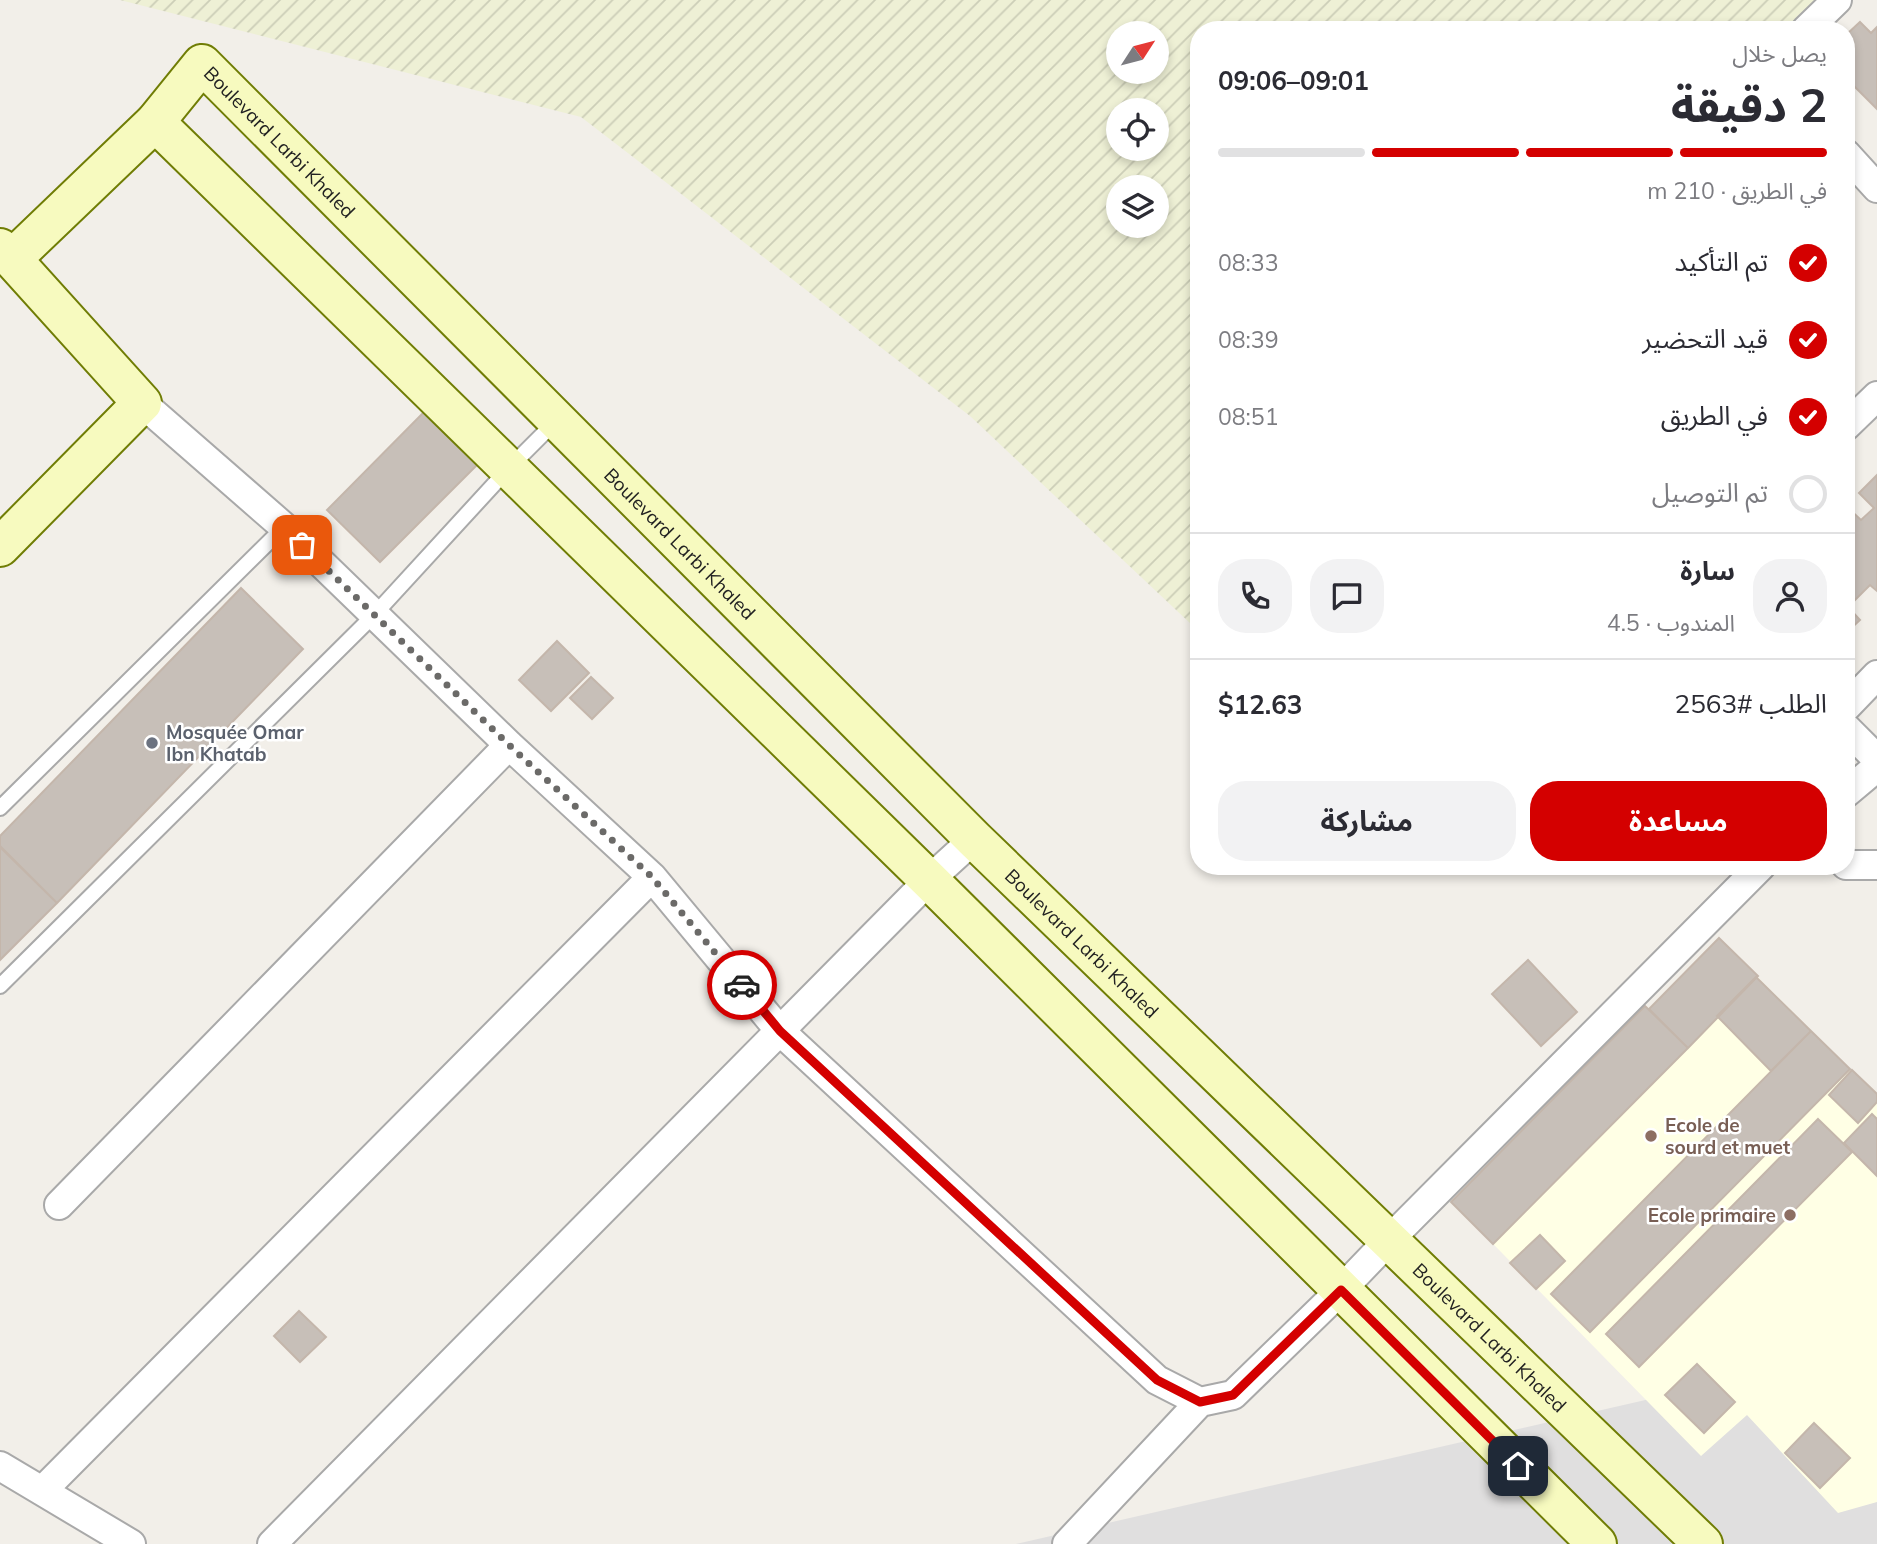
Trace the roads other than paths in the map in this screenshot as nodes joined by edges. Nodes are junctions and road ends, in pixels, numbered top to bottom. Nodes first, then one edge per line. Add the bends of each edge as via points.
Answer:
1 (1837, 0) edge
2 (1815, 21) edge
3 (155, 122) junction
4 (1855, 165) edge
5 (1877, 188) edge
6 (4, 260) edge
7 (1877, 396) edge
8 (142, 403) junction
9 (1855, 417) edge
10 (558, 419) junction
11 (509, 468) junction
12 (284, 527) junction
13 (0, 547) edge
14 (374, 615) junction
15 (1877, 675) edge
16 (1855, 698) edge
17 (1855, 737) edge
18 (509, 745) junction
19 (1877, 759) edge
20 (1877, 767) edge
21 (1855, 785) edge
22 (0, 807) edge
23 (974, 839) junction
24 (1855, 865) edge
25 (1877, 865) edge
26 (1752, 875) edge
27 (652, 877) junction
28 (929, 880) junction
29 (0, 986) edge
30 (780, 1031) junction
31 (59, 1205) dead end
32 (1388, 1240) junction
33 (1341, 1290) junction
34 (1200, 1402) junction
35 (0, 1466) edge
36 (42, 1491) junction
37 (131, 1544) edge
38 (272, 1544) edge
39 (1067, 1544) edge
40 (1597, 1544) edge
41 (1703, 1544) edge

1 - 2 street
3 - 6 main road
3 - 10 main road, Boulevard Larbi Khaled via 202,64
3 - 11 main road
4 - 5 street
6 - 8 main road
7 - 9 street
8 - 12 street
8 - 13 main road
10 - 11 lane
10 - 23 main road, Boulevard Larbi Khaled
11 - 14 lane
11 - 28 main road
12 - 14 street
12 - 22 lane
14 - 18 street
14 - 29 lane
15 - 16 street
17 - 19 street
18 - 27 street
18 - 31 street
20 - 21 street
23 - 28 street
23 - 32 main road, Boulevard Larbi Khaled
24 - 25 street
26 - 32 street
27 - 30 street
27 - 36 street
28 - 30 street
28 - 33 main road
30 - 34 street via 1157,1380
30 - 38 street
32 - 33 street
32 - 41 main road, Boulevard Larbi Khaled
33 - 34 street via 1233,1395
33 - 40 main road
34 - 39 street
35 - 36 street
36 - 37 street

